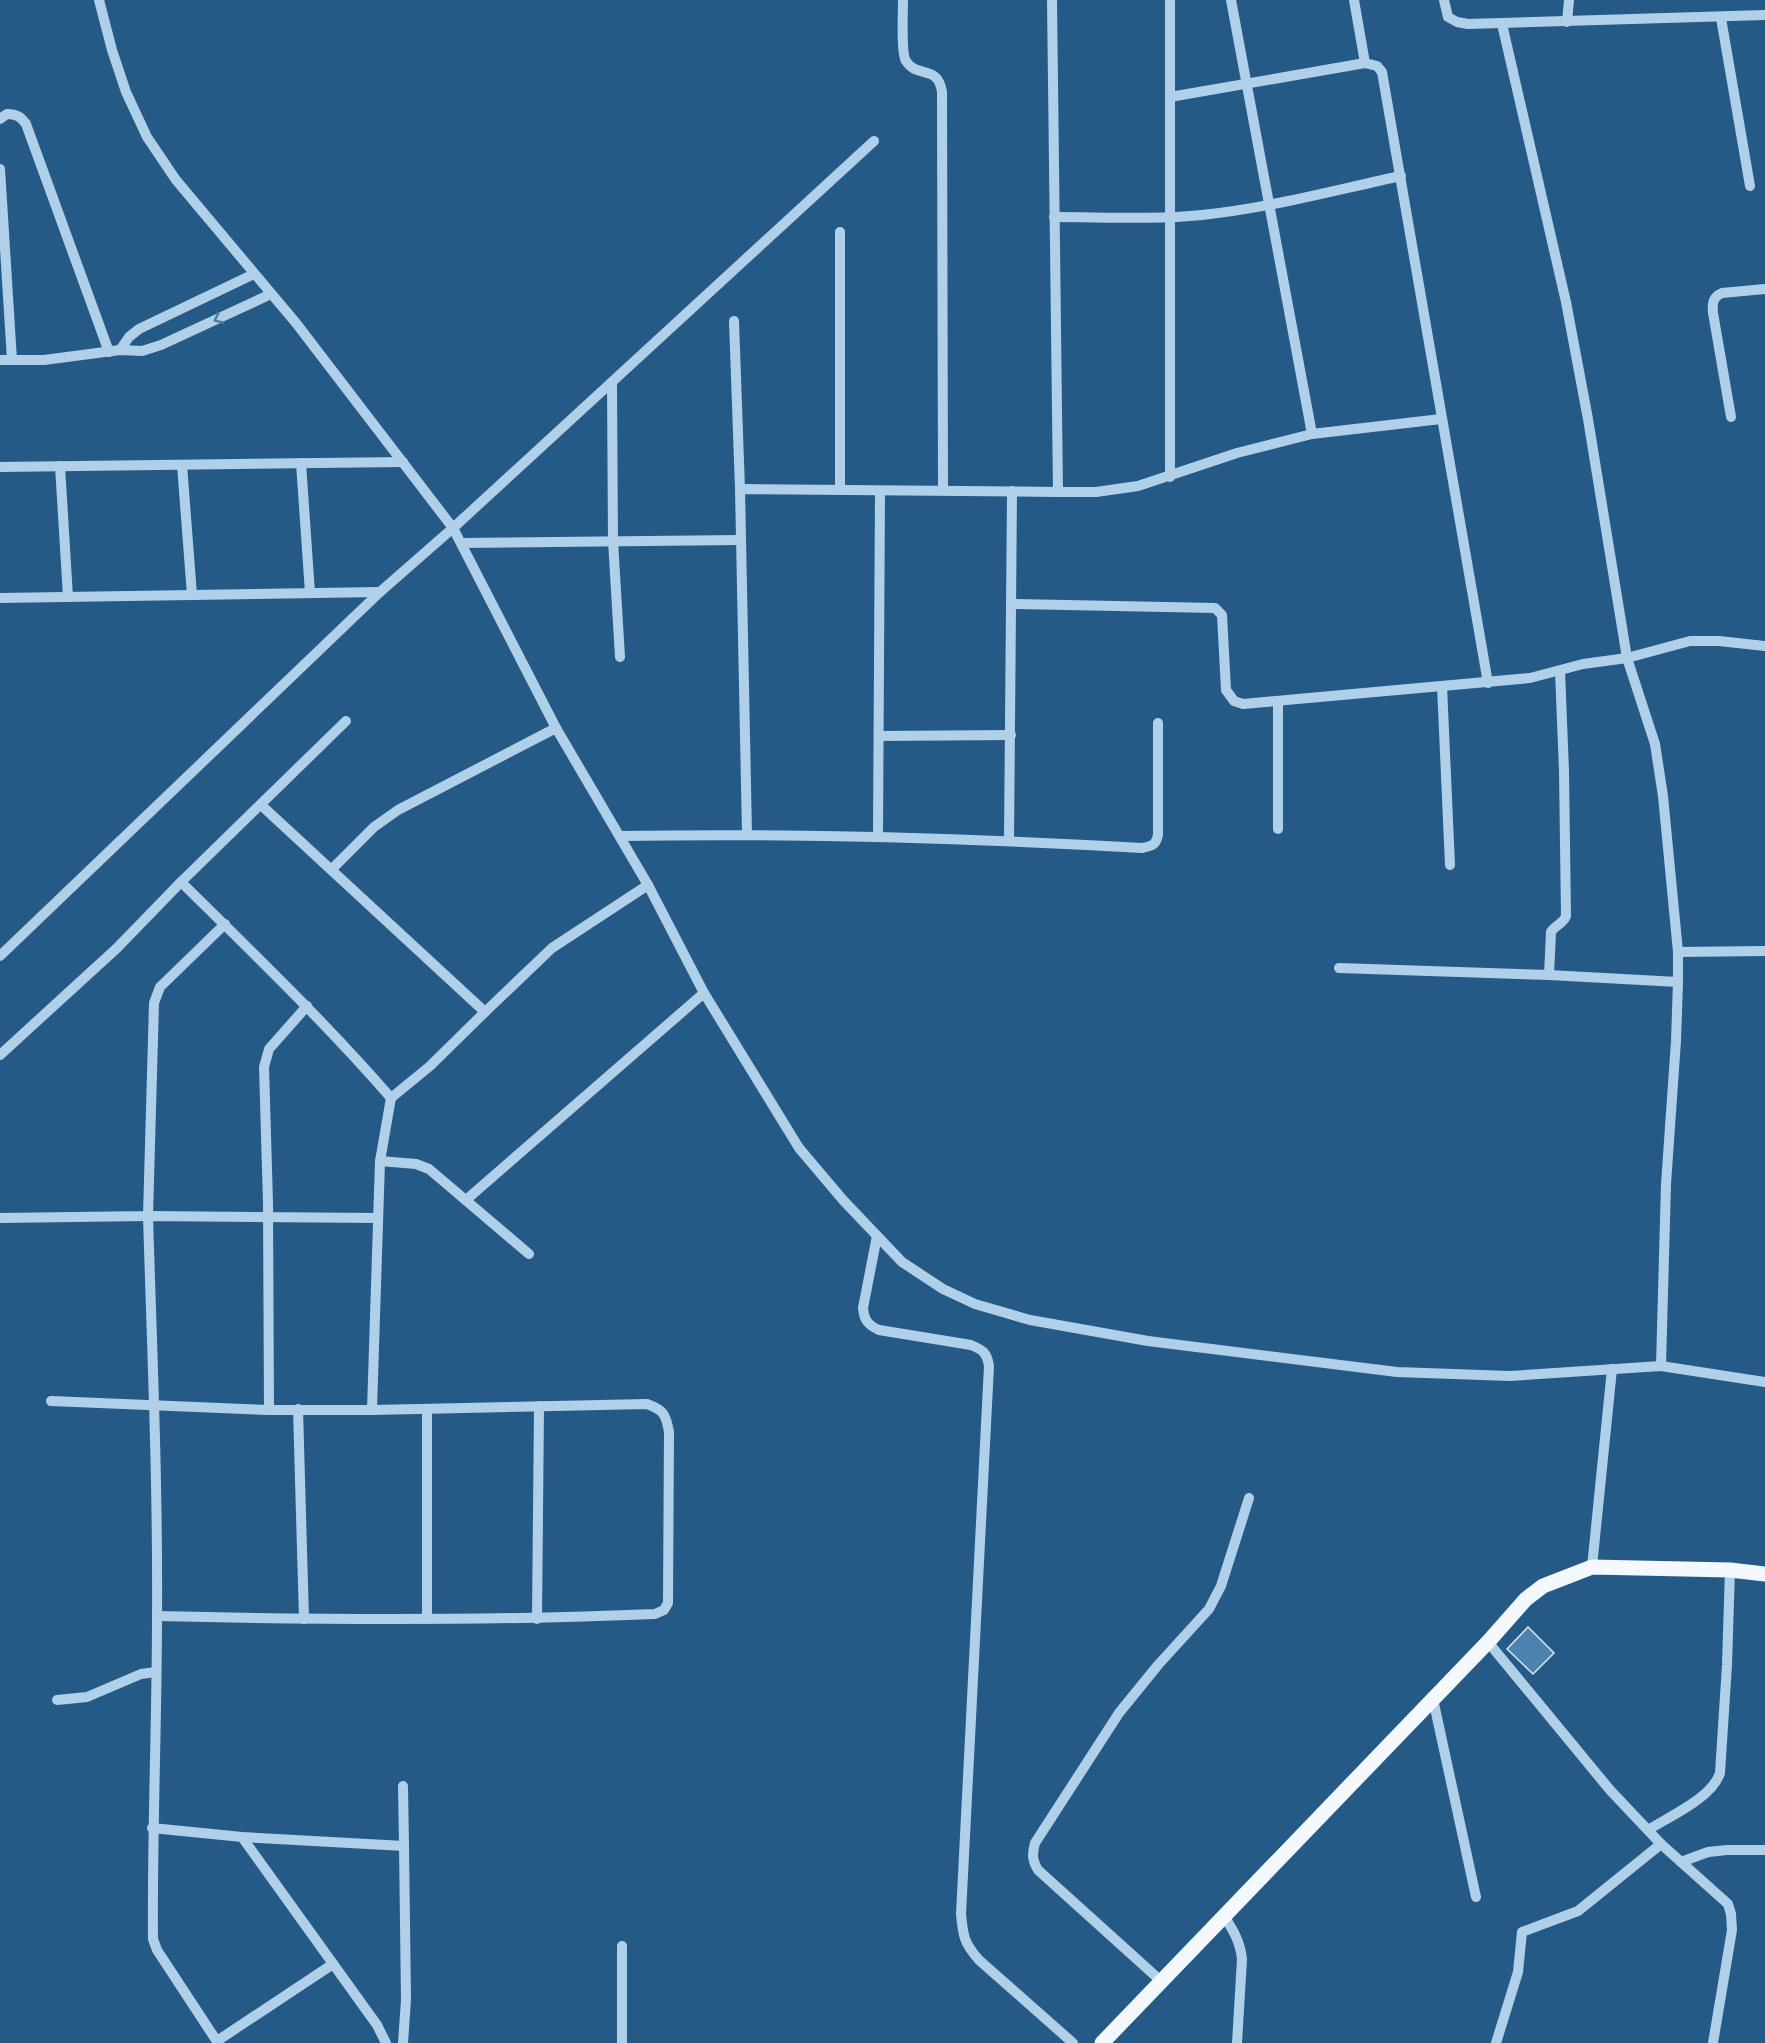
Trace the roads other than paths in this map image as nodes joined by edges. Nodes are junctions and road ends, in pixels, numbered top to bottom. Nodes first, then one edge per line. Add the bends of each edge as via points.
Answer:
1 (99, 0) edge
2 (903, 0) edge
3 (1052, 0) edge
4 (1170, 0) edge
5 (1231, 0) edge
6 (1354, 0) edge
7 (1444, 0) edge
8 (1569, 0) edge
9 (1765, 15) edge
10 (1721, 18) junction
11 (1567, 22) junction
12 (1502, 24) junction
13 (1365, 63) junction
14 (1246, 83) junction
15 (1170, 97) junction
16 (0, 119) edge
17 (874, 141) dead end
18 (0, 169) edge
19 (1401, 176) junction
20 (1750, 186) dead end
21 (1268, 204) junction
22 (1054, 217) junction
23 (1170, 217) junction
24 (840, 232) dead end
25 (254, 274) junction
26 (1765, 289) edge
27 (271, 294) junction
28 (734, 321) dead end
29 (115, 351) junction
30 (0, 360) edge
31 (12, 360) junction
32 (612, 382) junction
33 (1731, 417) dead end
34 (1442, 419) junction
35 (1312, 434) junction
36 (403, 462) junction
37 (301, 463) junction
38 (182, 465) junction
39 (60, 466) junction
40 (0, 467) edge
41 (1170, 477) junction
42 (740, 489) junction
43 (840, 490) junction
44 (943, 490) junction
45 (880, 491) junction
46 (1012, 491) junction
47 (1058, 492) junction
48 (453, 528) junction
49 (740, 540) junction
50 (613, 541) junction
51 (462, 543) junction
52 (380, 592) junction
53 (310, 593) junction
54 (192, 595) junction
55 (68, 597) junction
56 (0, 598) edge
57 (1012, 604) junction
58 (1765, 646) edge
59 (620, 657) dead end
60 (1628, 658) junction
61 (1560, 671) junction
62 (1488, 682) junction
63 (1442, 686) junction
64 (1278, 701) junction
65 (346, 722) dead end
66 (1158, 723) dead end
67 (556, 728) junction
68 (1011, 735) junction
69 (879, 736) junction
70 (261, 806) junction
71 (1278, 829) dead end
72 (747, 834) junction
73 (620, 836) junction
74 (878, 836) junction
75 (1010, 840) junction
76 (1450, 866) dead end
77 (332, 869) junction
78 (182, 882) junction
79 (648, 885) junction
80 (225, 924) junction
81 (1765, 951) edge
82 (1678, 952) junction
83 (0, 956) edge
84 (1339, 968) dead end
85 (1549, 975) junction
86 (1678, 982) junction
87 (704, 993) junction
88 (307, 1006) junction
89 (485, 1012) junction
90 (0, 1055) edge
91 (392, 1098) junction
92 (380, 1161) junction
93 (466, 1200) junction
94 (148, 1216) junction
95 (268, 1216) junction
96 (0, 1218) edge
97 (378, 1218) junction
98 (877, 1236) junction
99 (529, 1254) dead end
100 (1661, 1366) junction
101 (1612, 1369) junction
102 (1765, 1382) edge
103 (51, 1401) dead end
104 (154, 1404) junction
105 (539, 1406) junction
106 (298, 1409) junction
107 (427, 1409) junction
108 (269, 1410) junction
109 (372, 1410) junction
110 (1249, 1498) dead end
111 (1592, 1567) junction
112 (1730, 1570) junction
113 (1765, 1574) edge
114 (157, 1616) junction
115 (304, 1619) junction
116 (427, 1619) junction
117 (537, 1619) junction
118 (1488, 1642) junction
119 (156, 1672) junction
120 (1433, 1699) junction
121 (57, 1700) dead end
122 (404, 1786) dead end
123 (152, 1828) junction
124 (1648, 1830) junction
125 (242, 1838) junction
126 (1661, 1844) junction
127 (404, 1846) junction
128 (1765, 1850) edge
129 (1681, 1862) junction
130 (1476, 1897) dead end
131 (1224, 1916) junction
132 (622, 1946) dead end
133 (333, 1964) junction
134 (1161, 1981) junction
135 (218, 2042) edge
136 (386, 2043) edge
137 (403, 2043) edge
138 (622, 2043) edge
139 (1073, 2043) edge
140 (1102, 2043) edge
141 (1237, 2043) edge
142 (1496, 2043) edge
143 (1713, 2043) edge

1 - 25 street via 126,92 147,136 176,180
2 - 44 street via 904,57 911,66 933,74 942,92
3 - 22 street
4 - 15 street
5 - 14 street
6 - 13 street
7 - 12 street via 1448,17 1457,22
8 - 11 street
9 - 10 street
10 - 11 street
10 - 20 street
11 - 12 street
12 - 60 street via 1566,302
13 - 14 street
13 - 19 street via 1377,66 1384,80
14 - 15 street
14 - 21 street
15 - 23 street
16 - 29 street via 15,114 26,124
17 - 32 street
18 - 31 street
19 - 21 street
19 - 34 street
21 - 23 street
21 - 35 street
22 - 23 street
22 - 47 street
23 - 41 street
24 - 43 street
25 - 27 street
25 - 29 street via 139,329
26 - 33 street via 1722,293 1713,301
27 -> 29 street via 161,345 142,351
27 - 36 street
28 - 42 street
29 - 31 street
30 - 31 street
32 - 48 street
32 - 50 street
34 - 35 street
34 - 62 street
35 - 41 street via 1237,453
36 - 37 street
36 - 48 street
37 - 38 street
37 - 53 street
38 - 39 street
38 - 54 street
39 - 40 street
39 - 55 street
41 - 47 street via 1116,490
42 - 43 street
42 - 49 street
43 - 45 street
44 - 45 street
44 - 46 street
45 - 69 street
46 - 47 street
46 - 57 street
48 - 51 street
48 - 52 street
49 - 50 street
49 - 72 street
50 - 51 street
50 - 59 street
51 - 67 street
52 - 53 street
52 - 83 street
53 - 54 street
54 - 55 street
55 - 56 street
57 - 64 street via 1215,608 1222,615 1228,696 1243,704
57 - 68 street
58 - 60 street via 1690,641
60 - 61 street
60 - 82 street via 1659,763
61 - 62 street
61 - 85 street via 1566,916 1551,932
62 - 63 street
63 - 64 street
63 - 76 street
64 - 71 street
65 - 70 street
66 - 75 street via 1158,835 1151,847
67 - 73 street
67 - 77 street via 398,810 374,827
68 - 69 street
68 - 75 street
69 - 74 street
70 - 77 street
70 - 78 street
72 - 73 street
72 - 74 street
73 - 79 street
74 - 75 street
77 - 89 street
78 - 80 street
78 - 90 street via 117,948
79 - 87 street
79 - 89 street via 552,948
80 - 88 street
80 - 94 street via 156,994
81 - 82 street
82 - 86 street
84 - 85 street
85 - 86 street
86 - 100 street via 1666,1184
87 - 93 street
87 - 98 street via 799,1148
88 - 91 street
88 - 95 street via 269,1049 264,1067
89 - 91 street
91 - 92 street
92 - 93 street via 429,1169
92 - 97 street
93 - 99 street
94 - 95 street
94 - 96 street
94 - 104 street
95 - 97 street
95 - 108 street
97 - 109 street
98 - 101 street via 902,1262 943,1289 975,1304 1030,1320 1148,1341 1397,1372 1510,1377
98 - 139 street via 862,1308 870,1326 971,1345 983,1350 989,1366 963,1935 979,1960
100 - 101 street
100 - 102 street
101 - 111 street
103 - 104 street
104 - 108 street
104 - 114 street
105 - 107 street
105 - 117 street
105 - 117 street via 647,1404 666,1416 668,1603 655,1614
106 - 108 street
106 - 109 street
106 - 115 street
107 - 109 street
107 - 116 street
110 - 134 street via 1221,1586 1209,1609 1119,1713 1035,1843 1032,1854 1038,1870
111 - 112 main road
111 - 118 main road via 1543,1586 1526,1599
112 - 113 main road
112 - 124 street via 1718,1781 1706,1794
114 - 115 street
114 - 119 street
115 - 116 street
116 - 117 street
118 - 120 main road
118 - 124 street via 1610,1790
119 - 121 street via 141,1674 87,1697
119 - 123 street
120 - 130 street
120 - 131 main road
122 - 127 street
123 - 125 street
123 - 135 street via 156,1950
124 - 126 street
125 - 127 street
125 - 133 street
126 - 129 street
126 - 142 street via 1578,1911 1521,1932 1518,1972
127 - 137 street
128 - 129 street via 1708,1852
129 - 143 street via 1721,1896 1731,1914
131 - 134 main road
131 - 141 street via 1238,1938 1242,1959
132 - 138 street
133 - 135 street
133 - 136 street
134 - 140 main road

